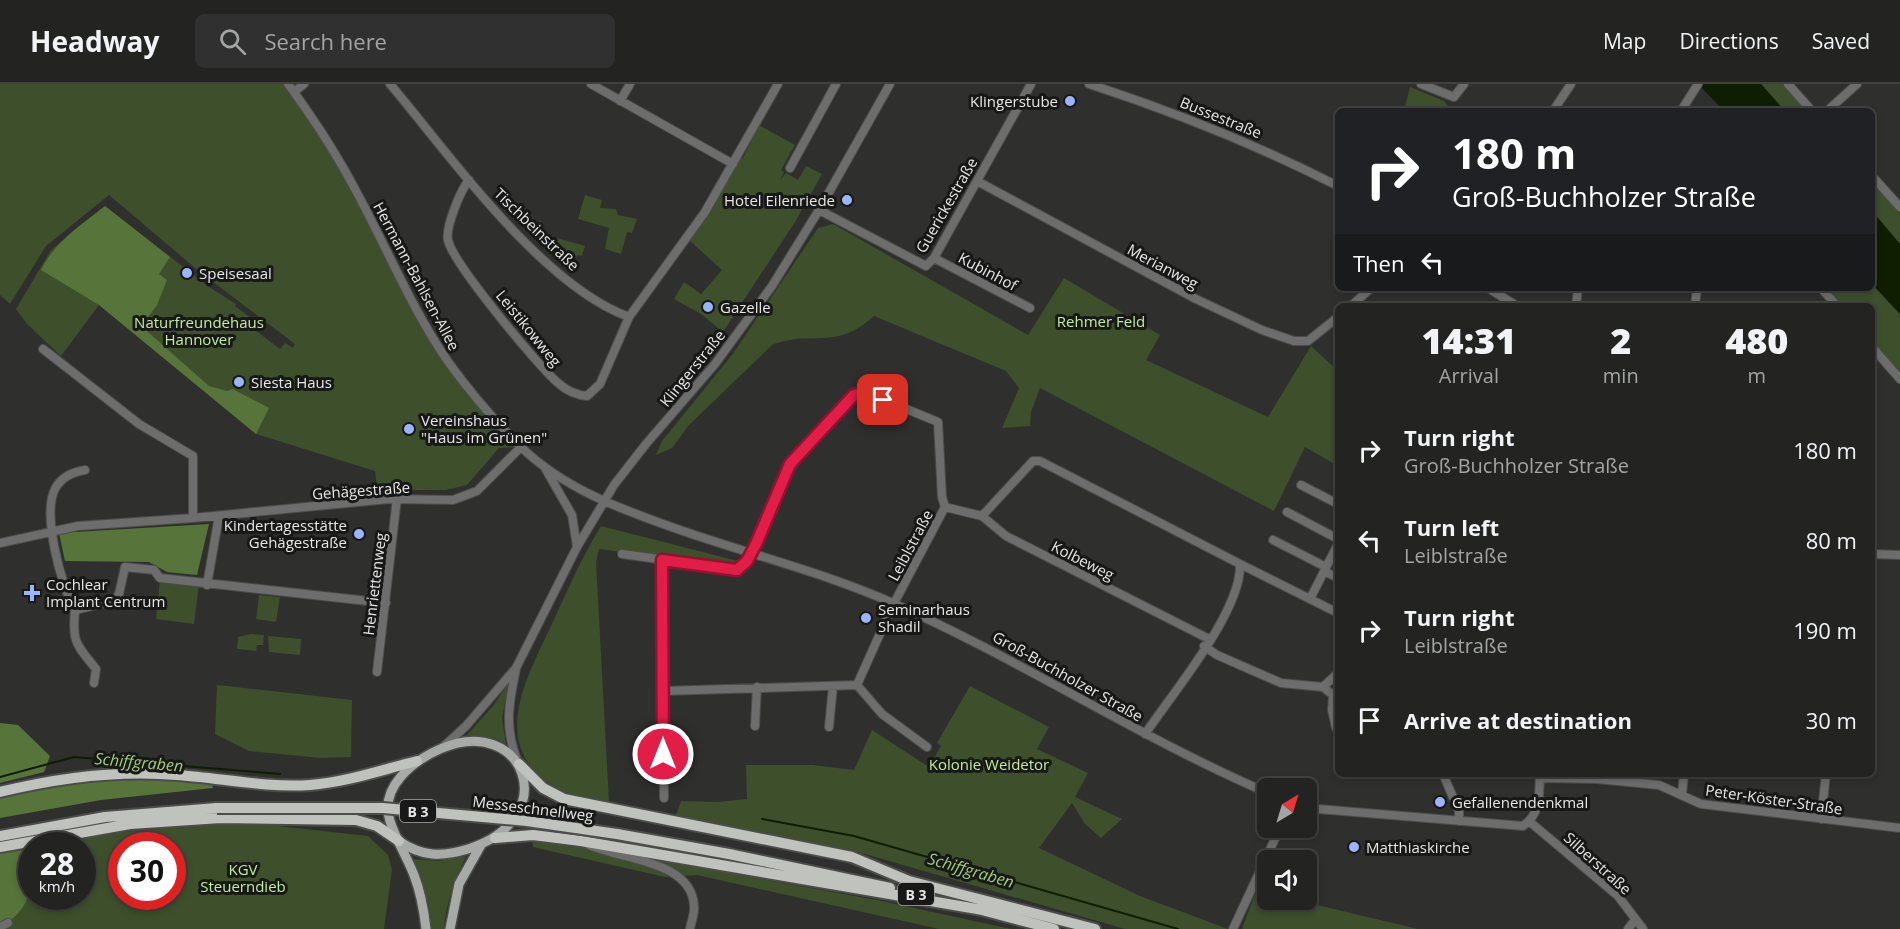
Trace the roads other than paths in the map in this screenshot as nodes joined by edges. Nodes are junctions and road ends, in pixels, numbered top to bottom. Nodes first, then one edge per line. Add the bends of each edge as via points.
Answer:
1 (288, 84) edge
2 (304, 84) edge
3 (390, 84) edge
4 (591, 84) edge
5 (630, 84) edge
6 (778, 84) edge
7 (836, 84) edge
8 (890, 84) edge
9 (1031, 84) edge
10 (1089, 84) edge
11 (1421, 84) edge
12 (1464, 84) edge
13 (1571, 84) edge
14 (1788, 84) edge
15 (1857, 84) edge
16 (1696, 87) edge
17 (294, 92) junction
18 (620, 101) junction
19 (1555, 108) edge
20 (1683, 108) edge
21 (1809, 108) edge
22 (1830, 108) edge
23 (733, 164) junction
24 (790, 168) dead end
25 (469, 180) junction
26 (1875, 180) edge
27 (976, 182) junction
28 (1335, 185) edge
29 (1899, 203) edge
30 (819, 210) junction
31 (934, 258) junction
32 (1368, 291) edge
33 (1493, 291) edge
34 (1824, 291) edge
35 (1354, 303) edge
36 (1512, 303) edge
37 (1834, 303) edge
38 (1030, 308) dead end
39 (629, 316) junction
40 (1335, 319) edge
41 (43, 349) dead end
42 (1875, 350) edge
43 (1900, 379) edge
44 (521, 447) junction
45 (543, 465) junction
46 (85, 470) dead end
47 (1301, 485) dead end
48 (397, 498) junction
49 (604, 501) junction
50 (1335, 502) edge
51 (945, 507) junction
52 (1287, 512) dead end
53 (219, 516) junction
54 (982, 516) junction
55 (193, 518) junction
56 (53, 530) junction
57 (1335, 537) edge
58 (1273, 540) dead end
59 (0, 543) edge
60 (577, 547) junction
61 (1335, 550) edge
62 (622, 554) dead end
63 (751, 554) junction
64 (1875, 554) edge
65 (1900, 555) edge
66 (662, 560) junction
67 (1240, 564) junction
68 (1325, 569) junction
69 (1335, 576) edge
70 (207, 585) junction
71 (1310, 599) junction
72 (386, 603) junction
73 (894, 603) junction
74 (75, 610) junction
75 (1335, 612) edge
76 (1207, 643) junction
77 (516, 668) junction
78 (377, 672) dead end
79 (1335, 676) edge
80 (94, 683) dead end
81 (857, 685) junction
82 (833, 686) junction
83 (757, 687) junction
84 (1323, 687) junction
85 (663, 691) junction
86 (1335, 724) edge
87 (755, 726) dead end
88 (829, 727) dead end
89 (1145, 734) junction
90 (927, 747) dead end
91 (442, 748) junction
92 (417, 761) junction
93 (519, 764) junction
94 (1444, 777) edge
95 (1540, 777) edge
96 (1568, 777) edge
97 (1684, 777) edge
98 (1826, 777) edge
99 (1257, 789) edge
100 (0, 792) edge
101 (1682, 794) junction
102 (664, 798) dead end
103 (1317, 809) edge
104 (1821, 819) junction
105 (1459, 821) junction
106 (1530, 822) junction
107 (1900, 828) edge
108 (0, 836) edge
109 (495, 838) junction
110 (1275, 838) edge
111 (399, 841) junction
112 (581, 841) junction
113 (481, 845) junction
114 (0, 847) edge
115 (849, 879) junction
116 (909, 881) junction
117 (983, 910) junction
118 (1635, 920) junction
119 (8, 923) dead end
120 (0, 927) edge
121 (426, 929) edge
122 (450, 929) edge
123 (690, 929) edge
124 (1054, 929) edge
125 (1095, 929) edge
126 (1233, 929) edge
127 (1628, 929) edge
128 (1643, 929) edge

1 - 17 street, Hermann-Bahlsen-Allee
2 - 17 street
3 - 25 street, Tischbeinstraße
4 - 18 street
5 - 18 street
6 - 23 street
7 - 24 street
8 - 30 street, Klingerstraße
9 - 27 street, Guerickestraße
10 - 28 street, Bussestraße via 1257,146
11 - 12 street via 1454,97
13 - 19 street
14 - 21 street
15 - 22 street
16 - 20 street
17 - 44 street, Hermann-Bahlsen-Allee via 330,143 448,362
18 - 23 street
23 - 39 street via 681,248
25 - 39 street, Tischbeinstraße via 518,234 558,270 608,309
25 - 39 street, Leistikowweg via 449,226 450,247 515,334 560,385 580,395 593,393
26 - 29 street
27 - 31 street, Guerickestraße
27 - 40 street, Merianweg via 1262,330 1294,341 1308,341
30 - 31 street, Guerickestraße via 926,266
30 - 49 street, Klingerstraße via 747,321
31 - 38 street, Kubinhof
32 - 35 street
33 - 36 street
34 - 37 street
41 - 55 street via 139,424 194,456
42 - 43 street
44 - 45 street, Hermann-Bahlsen-Allee
44 - 48 street, Gehägestraße via 488,482 469,495 453,500
45 - 49 street, Hermann-Bahlsen-Allee
45 - 60 street, Hermann-Bahlsen-Allee via 573,515
46 - 56 street via 71,473 56,486 51,500
47 - 50 street
48 - 53 street, Gehägestraße
48 - 72 street, Henriettenweg
49 - 60 street, Klingerstraße
49 - 63 street, Groß-Buchholzer Straße
51 - 54 street, Kolbeweg
51 - 63 street, Leiblstraße via 938,423 859,392 790,464
51 - 73 street, Leiblstraße
52 - 57 street
53 - 55 street, Gehägestraße
53 - 70 street
54 - 67 street via 1033,461 1040,461
54 - 76 street, Kolbeweg via 1006,536
55 - 56 street, Gehägestraße
56 - 59 street, Gehägestraße
56 - 74 street via 67,596
58 - 68 street
60 - 77 street, Klingerstraße
61 - 68 street
62 - 66 street
63 - 66 street via 737,570
63 - 73 street, Groß-Buchholzer Straße
64 - 65 street
66 - 85 street
67 - 71 street
67 - 76 street via 1229,607
68 - 69 street
68 - 71 street
70 - 72 street
70 - 74 street via 160,578 154,570 128,567 123,570 114,601
71 - 75 street
72 - 78 street, Henriettenweg
73 - 81 street, Leiblstraße
73 - 89 street, Groß-Buchholzer Straße via 1021,665
74 - 80 street via 73,634 96,669
76 - 84 street, Kolbeweg via 1217,655 1281,683
76 - 89 street
77 - 91 street, Klingerstraße
77 - 93 street, Klingerstraße via 507,721 509,740
79 - 84 street
81 - 82 street
81 - 90 street via 882,714
82 - 83 street
82 - 88 street
83 - 85 street
83 - 87 street
84 - 86 street via 1333,695
85 - 102 street
89 - 99 street, Groß-Buchholzer Straße
91 - 92 main road
91 - 93 main road via 476,741 491,743
92 - 100 highway via 357,778 308,785 175,774 73,778
92 - 111 main road via 393,788 388,803
93 - 109 main road via 524,792 522,807 518,817
93 - 116 highway via 543,788 564,799 852,857
94 - 105 street via 1459,811
95 - 106 street via 1537,811
96 - 101 street, Peter-Köster-Straße via 1659,785
97 - 101 street
98 - 104 street
101 - 104 street, Peter-Köster-Straße via 1701,804
103 - 105 street
104 - 107 street, Peter-Köster-Straße
105 - 106 street via 1522,826
106 - 118 street, Silberstraße via 1618,896
108 - 115 highway, Messeschnellweg / B 3, bridge via 105,817 217,808 383,808 527,821 616,834
109 - 112 highway via 533,835
109 - 113 main road
110 - 126 street
111 - 113 main road via 425,854 441,856
111 - 114 highway via 377,826 356,820 221,818 102,828
111 - 121 main road via 416,878
112 - 117 highway
112 - 123 street via 683,878 694,907
113 - 122 main road via 459,884
115 - 116 highway
115 - 117 highway, Messeschnellweg / B 3
116 - 125 highway, B 3
117 - 124 highway, Messeschnellweg / B 3
118 - 127 street
118 - 128 street, Silberstraße
119 - 120 street

